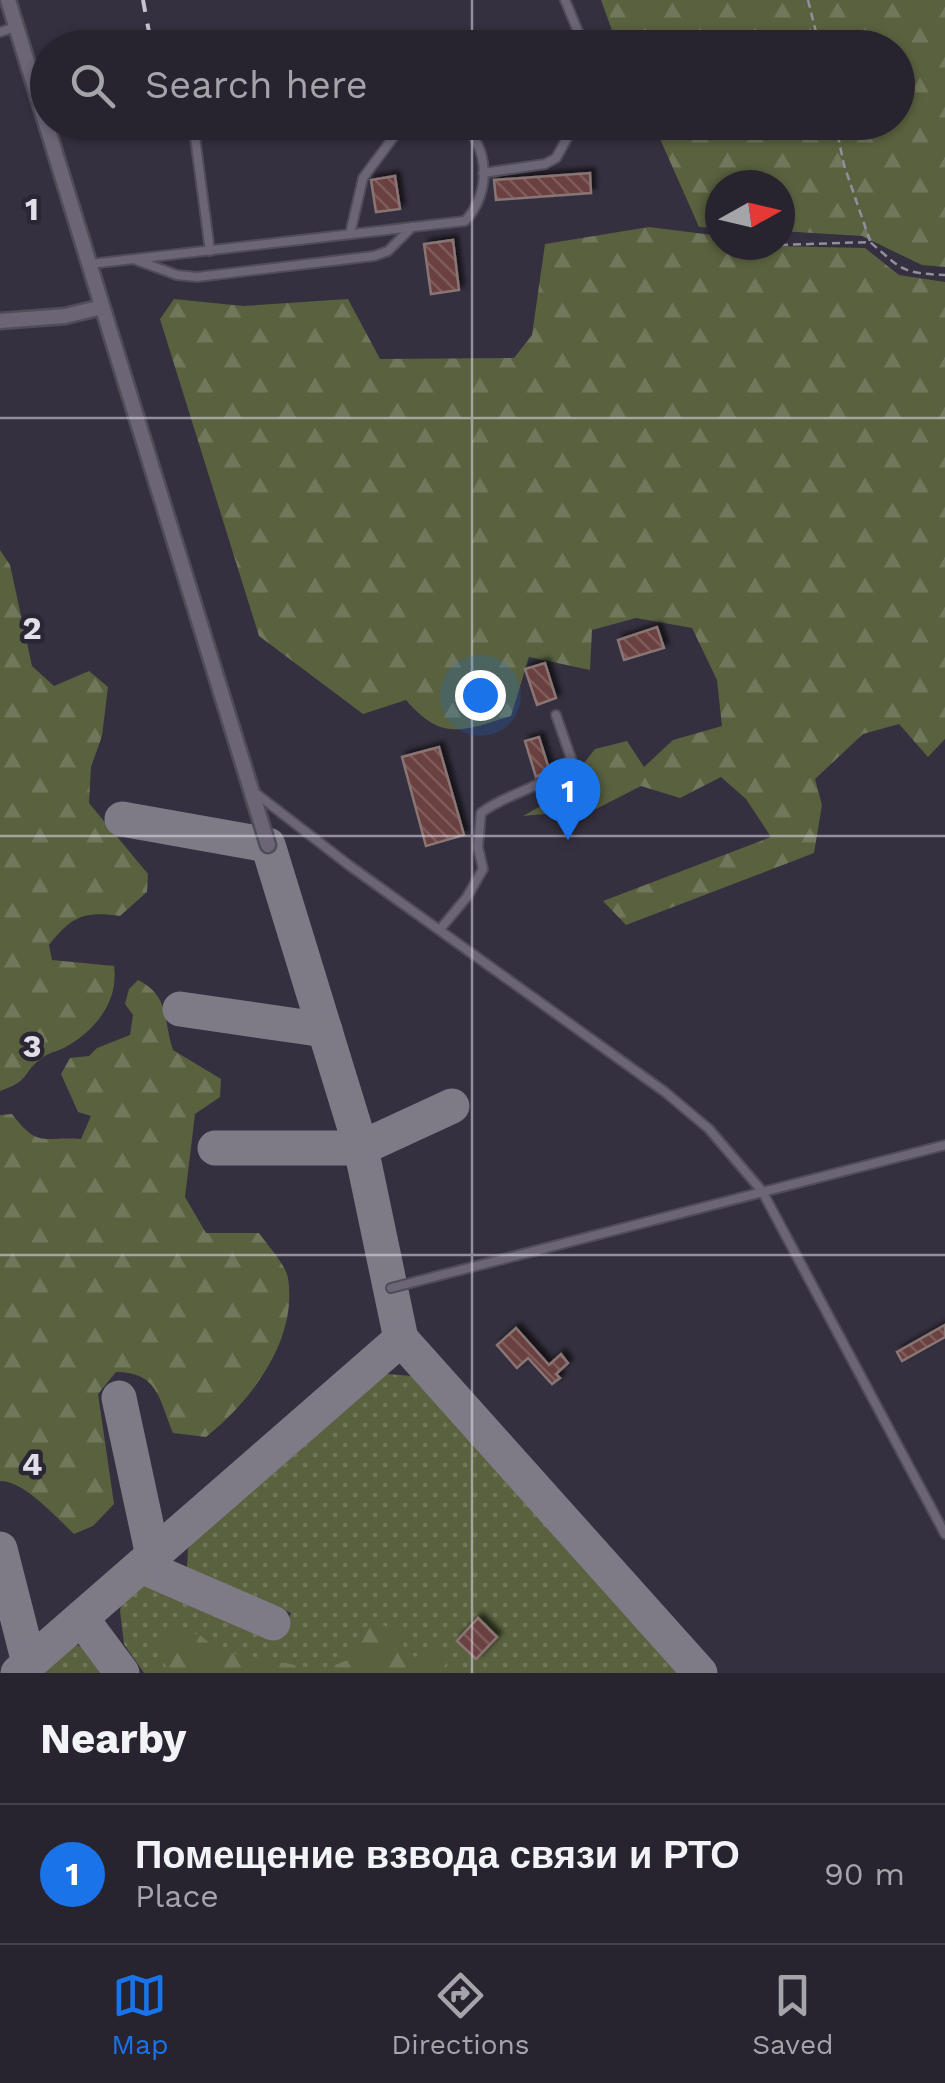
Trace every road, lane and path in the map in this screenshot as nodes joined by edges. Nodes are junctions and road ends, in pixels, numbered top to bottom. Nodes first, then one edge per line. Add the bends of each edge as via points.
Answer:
1 (8, 0) edge
2 (564, 0) edge
3 (808, 0) edge
4 (16, 27) junction
5 (577, 30) edge
6 (816, 30) edge
7 (0, 32) edge
8 (30, 72) edge
9 (51, 140) edge
10 (195, 140) edge
11 (390, 140) edge
12 (475, 140) edge
13 (566, 140) edge
14 (840, 140) edge
15 (483, 172) junction
16 (412, 227) junction
17 (350, 234) junction
18 (870, 242) junction
19 (795, 244) edge
20 (210, 251) junction
21 (134, 259) junction
22 (90, 264) junction
23 (945, 275) edge
24 (102, 307) junction
25 (0, 321) edge
26 (556, 715) dead end
27 (251, 789) junction
28 (268, 845) dead end
29 (441, 928) junction
30 (945, 1145) edge
31 (762, 1191) junction
32 (391, 1288) dead end
33 (945, 1534) edge

1 - 4 street
2 - 5 lane
3 - 6 path
4 - 7 lane
4 - 8 street
9 - 22 street
10 - 20 lane
11 - 17 lane via 363,178
12 - 15 lane
13 - 15 lane via 544,164
14 - 18 path
15 - 16 lane via 479,206 465,221
16 - 17 lane
16 - 21 lane via 374,256 197,277
17 - 20 lane
18 - 19 path
18 - 23 path via 895,266
20 - 21 lane
21 - 22 lane
22 - 24 street
24 - 25 street
24 - 27 street
26 - 29 lane via 570,758 560,773 482,813 483,869
27 - 28 street
27 - 29 lane
29 - 31 lane via 709,1128
30 - 31 lane
31 - 32 lane
31 - 33 lane

